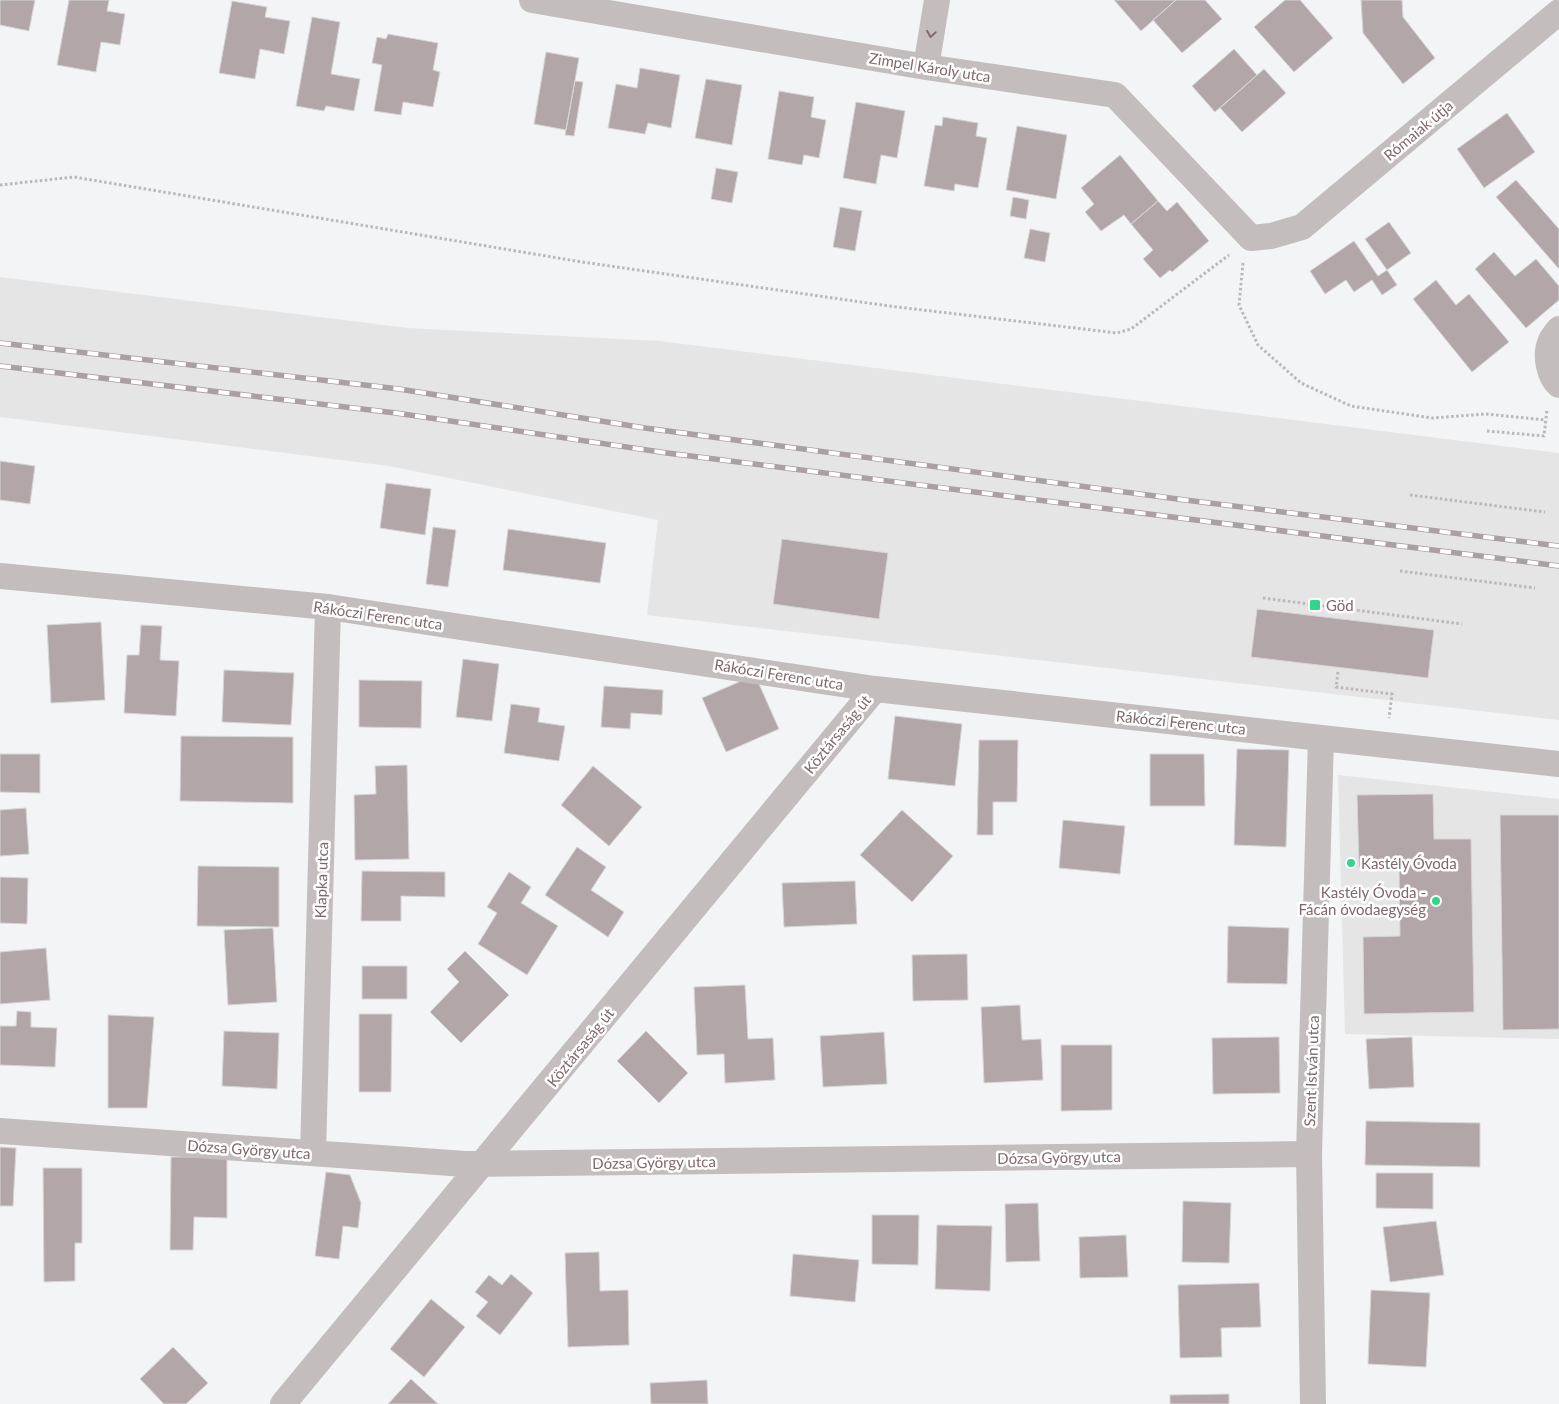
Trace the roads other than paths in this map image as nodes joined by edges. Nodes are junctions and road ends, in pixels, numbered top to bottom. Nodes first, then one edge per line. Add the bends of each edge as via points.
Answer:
1 (534, 0) edge
2 (937, 0) edge
3 (1559, 12) edge
4 (926, 67) junction
5 (1261, 237) joint
6 (1559, 329) edge
7 (1559, 385) edge
8 (0, 576) edge
9 (328, 607) junction
10 (875, 689) junction
11 (1321, 738) junction
12 (1559, 764) edge
13 (0, 1131) edge
14 (313, 1153) junction
15 (1309, 1154) junction
16 (483, 1164) junction
17 (283, 1404) edge
18 (1314, 1404) edge

1 - 4 street, Zimpel Károly utca
2 -> 4 street
3 - 5 street, Rómaiak útja via 1302,227
4 - 5 street, Zimpel Károly utca via 1115,95
6 - 7 street via 1550,342 1548,363
8 - 9 street, Rákóczi Ferenc utca
9 - 10 street, Rákóczi Ferenc utca
9 - 14 street, Klapka utca
10 - 11 street, Rákóczi Ferenc utca
10 - 16 street, Köztársaság út
11 - 12 street, Rákóczi Ferenc utca
11 - 15 street, Szent István utca
13 - 14 street, Dózsa György utca
14 - 16 street, Dózsa György utca
15 - 16 street, Dózsa György utca
15 - 18 street, Szent István utca
16 - 17 street, Köztársaság út

